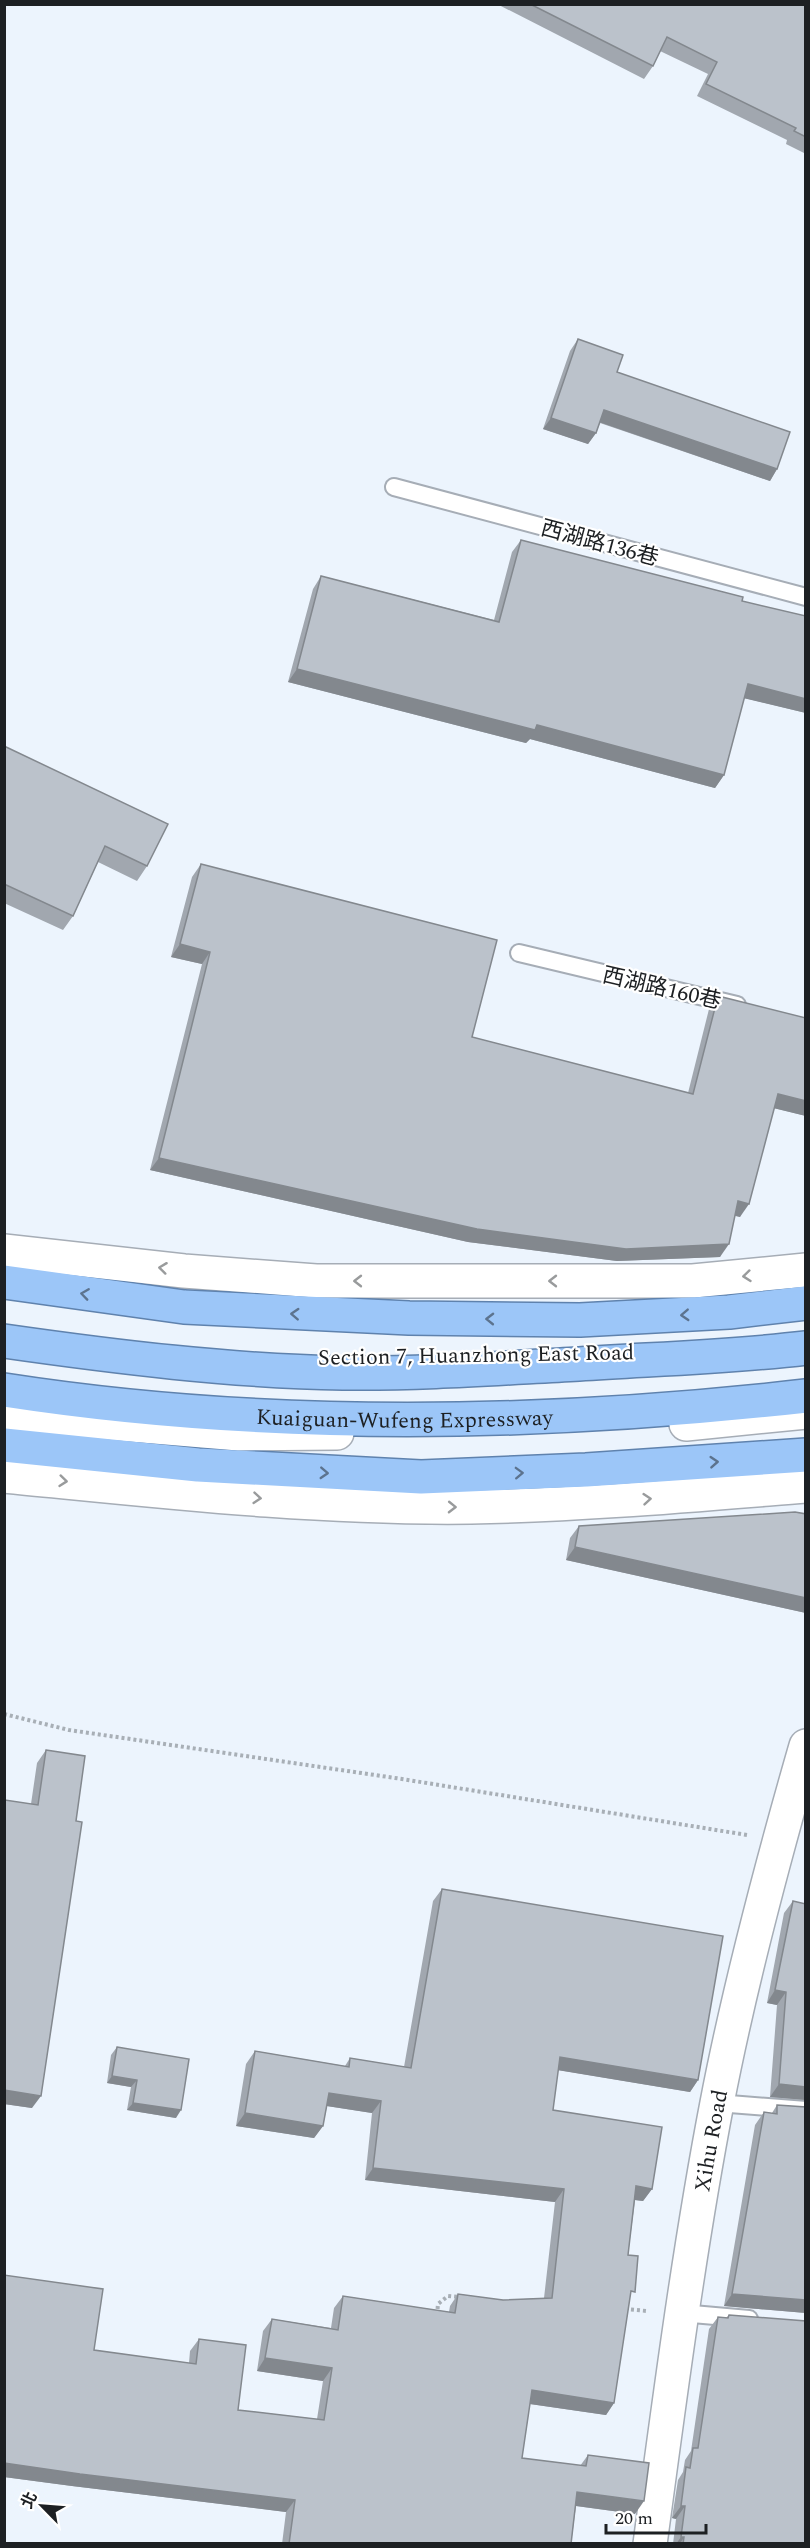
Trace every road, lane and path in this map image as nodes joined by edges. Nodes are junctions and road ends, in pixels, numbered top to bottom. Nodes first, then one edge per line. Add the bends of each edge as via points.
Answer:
1 (394, 487) dead end
2 (806, 597) edge
3 (519, 953) dead end
4 (754, 1009) edge
5 (4, 1251) edge
6 (806, 1270) edge
7 (4, 1282) edge
8 (806, 1303) edge
9 (4, 1327) edge
10 (806, 1336) edge
11 (4, 1341) edge
12 (806, 1348) edge
13 (4, 1390) edge
14 (806, 1396) edge
15 (4, 1412) edge
16 (806, 1412) edge
17 (4, 1445) edge
18 (806, 1455) edge
19 (4, 1476) edge
20 (806, 1486) edge
21 (4, 1714) edge
22 (806, 1746) edge
23 (778, 1840) junction
24 (717, 2103) junction
25 (806, 2110) edge
26 (469, 2298) edge
27 (613, 2309) edge
28 (681, 2313) junction
29 (760, 2320) edge
30 (435, 2327) edge
31 (651, 2544) edge

1 - 2 lane, 西湖路136巷
3 - 4 lane, 西湖路160巷
6 -> 5 street via 693,1281 316,1281
8 -> 7 highway via 729,1312 580,1320 409,1318 184,1307
9 - 10 street, Section 7, Huanzhong East Road via 344,1361 621,1351
11 - 12 highway, Kuaiguan-Wufeng Expressway via 216,1365 343,1373 537,1366
13 - 14 highway, Kuaiguan-Wufeng Expressway via 102,1405 336,1420 605,1414
15 - 16 street via 239,1434 606,1430
17 -> 18 highway via 279,1471 421,1477
19 -> 20 street via 319,1503 470,1507
21 - 23 path via 69,1730
22 - 23 street, Xihu Road
23 - 24 street, Xihu Road
24 - 25 lane
24 - 28 street, Xihu Road
26 - 30 path via 448,2296 438,2304
27 - 28 path
28 - 29 lane
28 - 31 street, Xihu Road

